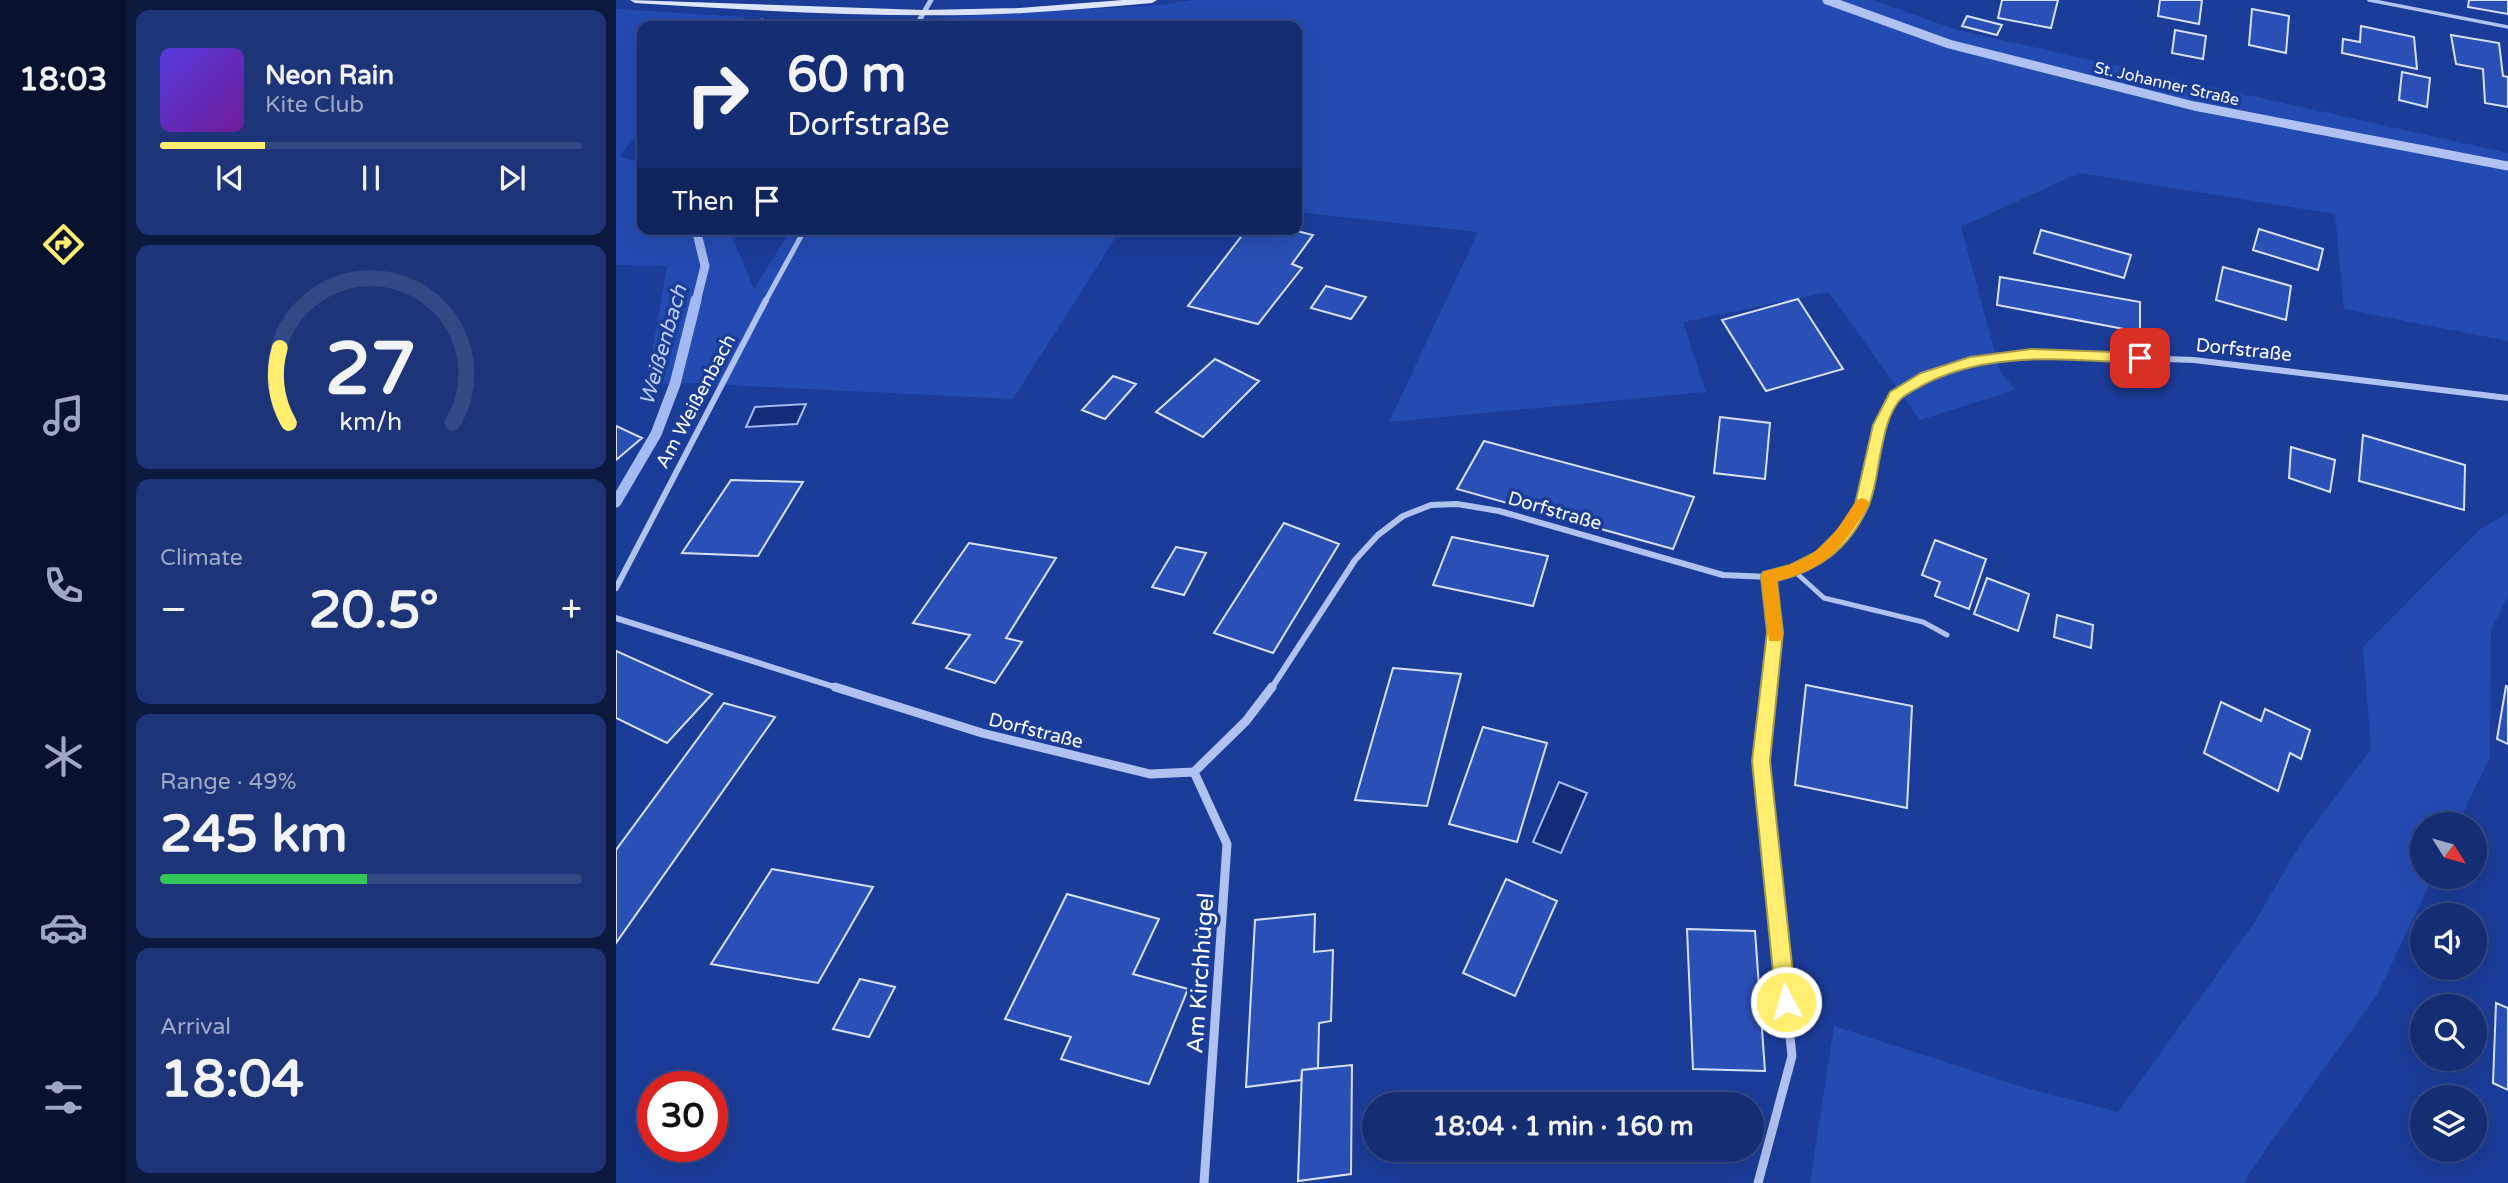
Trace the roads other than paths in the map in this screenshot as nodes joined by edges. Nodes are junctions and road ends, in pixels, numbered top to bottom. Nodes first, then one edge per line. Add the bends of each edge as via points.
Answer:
1 (635, 0) edge
2 (931, 0) edge
3 (1152, 0) edge
4 (1827, 0) edge
5 (2369, 0) edge
6 (924, 12) junction
7 (919, 21) edge
8 (2508, 27) edge
9 (2508, 166) edge
10 (802, 235) edge
11 (2508, 398) edge
12 (1793, 570) junction
13 (1769, 577) junction
14 (616, 588) edge
15 (616, 618) edge
16 (1947, 635) dead end
17 (1194, 772) junction
18 (1204, 1183) edge
19 (1758, 1183) edge

1 - 6 main road
2 - 6 street
3 - 6 main road via 1018,11
4 - 9 street, St. Johanner Straße via 1950,44 2194,106
5 - 8 lane
6 - 7 street
10 - 14 street, Am Weißenbach
11 - 12 street, Dorfstraße via 2194,360 2031,354 1970,362 1926,377 1895,396 1880,425 1862,505 1844,534 1821,557
12 - 13 street, Dorfstraße
12 - 16 lane via 1824,598 1923,622
13 - 17 street, Dorfstraße via 1723,575 1499,511 1430,505 1383,530 1360,551 1261,704
13 - 19 street via 1775,632 1761,761 1791,1056
15 - 17 street, Dorfstraße via 982,733 1150,774
17 - 18 street, Am Kirchhügel via 1227,844

